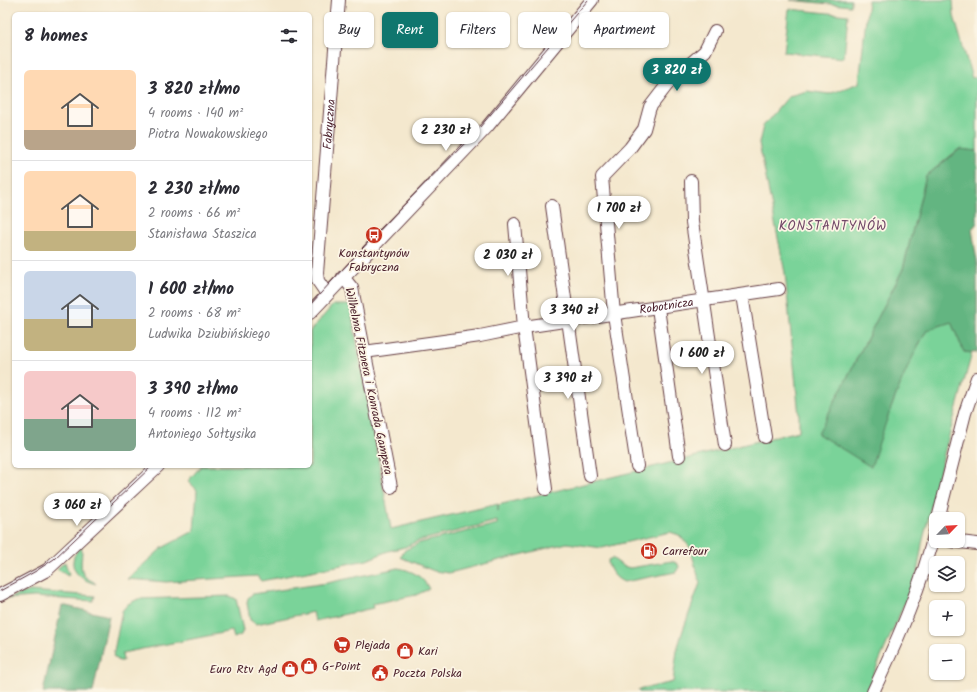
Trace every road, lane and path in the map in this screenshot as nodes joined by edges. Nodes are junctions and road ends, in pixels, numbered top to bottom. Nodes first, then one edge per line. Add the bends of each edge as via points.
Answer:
1 (339, 0) edge
2 (592, 0) edge
3 (715, 31) dead end
4 (691, 181) dead end
5 (552, 206) dead end
6 (515, 224) dead end
7 (343, 277) junction
8 (779, 289) dead end
9 (327, 294) junction
10 (742, 295) junction
11 (703, 300) junction
12 (658, 308) junction
13 (312, 311) edge
14 (614, 314) junction
15 (569, 321) junction
16 (524, 327) junction
17 (364, 352) junction
18 (977, 378) edge
19 (766, 438) dead end
20 (725, 445) dead end
21 (679, 456) dead end
22 (637, 466) dead end
23 (156, 468) edge
24 (590, 476) dead end
25 (391, 487) dead end
26 (546, 489) dead end
27 (940, 512) edge
28 (965, 543) edge
29 (977, 544) edge
30 (931, 548) edge
31 (0, 595) edge
32 (873, 692) edge

1 - 9 street, Fabryczna via 317,273 318,280
2 - 7 street via 487,127
3 - 14 street via 705,51 670,81 650,108 644,129 602,177
4 - 11 street via 692,222
5 - 15 street
6 - 16 street
7 - 9 street
7 - 17 street, Wilhelma Fitznera i Konrada Gampera via 352,288
8 - 10 street, Robotnicza
9 - 13 street
10 - 11 street, Robotnicza
10 - 19 street
11 - 12 street, Robotnicza
11 - 20 street
12 - 14 street, Robotnicza
12 - 21 street
14 - 15 street, Robotnicza
14 - 22 street
15 - 16 street, Robotnicza
15 - 24 street
16 - 17 street, Robotnicza via 480,336
16 - 26 street
17 - 25 street, Wilhelma Fitznera i Konrada Gampera
18 - 27 street via 965,412
23 - 31 street via 47,570
28 - 29 street
30 - 32 street via 902,630

